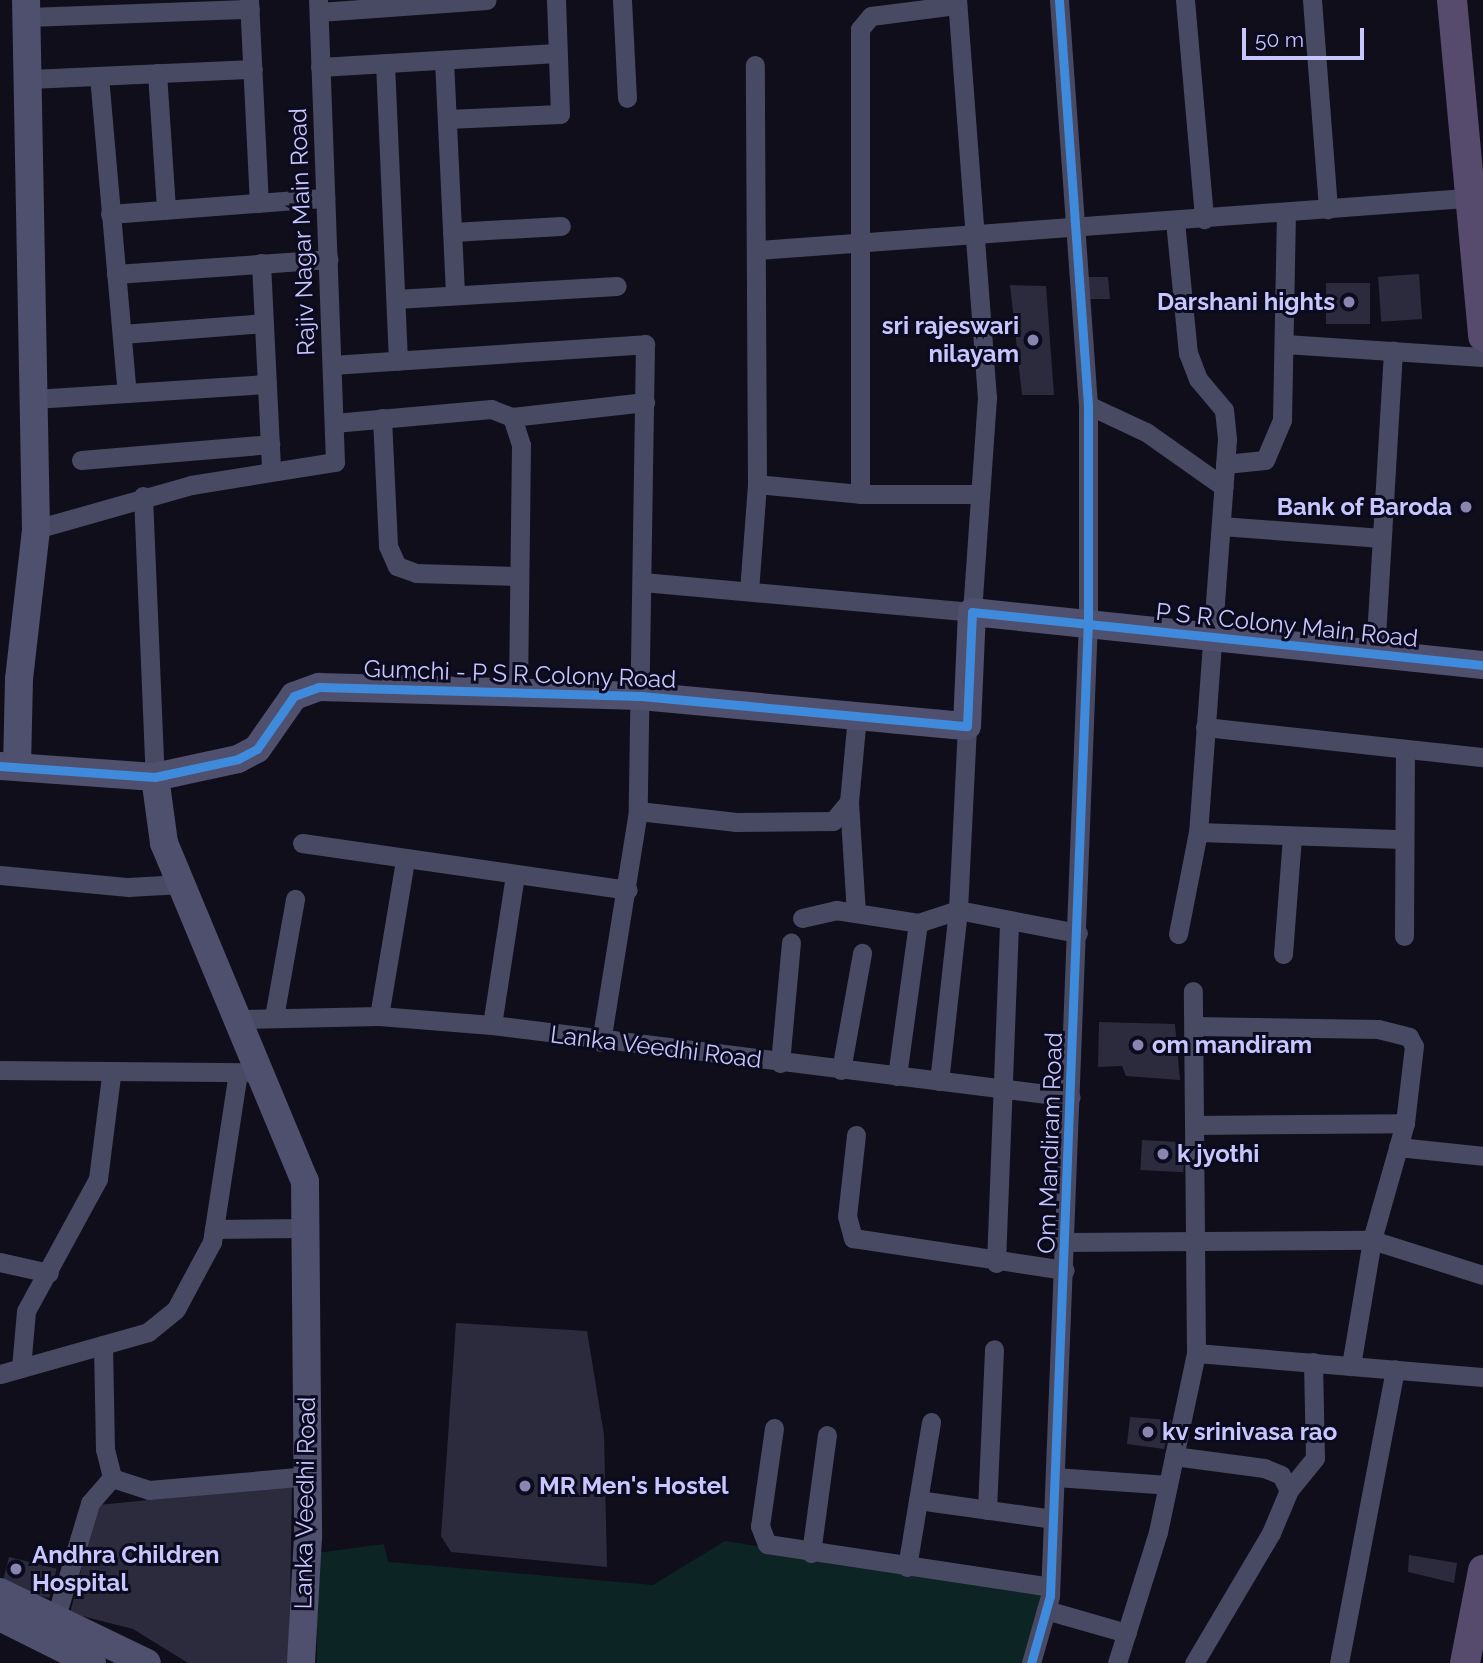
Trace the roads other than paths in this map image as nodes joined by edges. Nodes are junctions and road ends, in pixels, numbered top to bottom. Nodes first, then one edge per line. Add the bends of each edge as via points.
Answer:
1 (487, 0) edge
2 (556, 0) edge
3 (622, 0) edge
4 (1059, 0) edge
5 (1185, 0) edge
6 (1312, 0) edge
7 (1452, 0) edge
8 (957, 3) edge
9 (249, 5) edge
10 (318, 6) edge
11 (27, 9) edge
12 (557, 53) junction
13 (444, 60) junction
14 (385, 63) junction
15 (754, 65) dead end
16 (320, 67) junction
17 (253, 69) junction
18 (157, 74) junction
19 (99, 76) junction
20 (30, 79) junction
21 (627, 98) dead end
22 (447, 119) junction
23 (1477, 197) edge
24 (325, 198) junction
25 (259, 203) junction
26 (1328, 209) junction
27 (166, 210) junction
28 (1286, 212) junction
29 (110, 214) junction
30 (1204, 219) junction
31 (1175, 221) junction
32 (1075, 222) junction
33 (561, 226) dead end
34 (452, 232) junction
35 (974, 233) junction
36 (863, 240) junction
37 (758, 250) junction
38 (328, 258) junction
39 (261, 263) junction
40 (116, 274) junction
41 (617, 285) dead end
42 (456, 295) junction
43 (396, 299) junction
44 (264, 323) junction
45 (122, 334) junction
46 (1483, 337) edge
47 (1285, 344) junction
48 (1393, 351) junction
49 (1483, 357) edge
50 (398, 361) junction
51 (332, 365) junction
52 (267, 384) junction
53 (127, 393) junction
54 (34, 399) junction
55 (645, 402) junction
56 (1088, 405) junction
57 (512, 417) junction
58 (382, 418) junction
59 (334, 423) junction
60 (270, 444) junction
61 (81, 460) dead end
62 (1225, 464) junction
63 (271, 471) junction
64 (757, 484) junction
65 (1224, 487) junction
66 (860, 494) junction
67 (976, 494) junction
68 (143, 496) junction
69 (1221, 526) junction
70 (36, 529) junction
71 (1382, 538) junction
72 (518, 576) junction
73 (643, 582) junction
74 (749, 591) junction
75 (972, 611) junction
76 (1088, 621) junction
77 (1214, 638) junction
78 (1375, 654) junction
79 (1483, 665) edge
80 (519, 696) junction
81 (641, 696) junction
82 (857, 716) junction
83 (967, 726) junction
84 (1205, 727) junction
85 (1405, 752) junction
86 (1483, 757) edge
87 (9, 766) edge
88 (155, 777) junction
89 (849, 802) junction
90 (638, 811) junction
91 (1198, 832) junction
92 (1292, 836) junction
93 (1402, 839) junction
94 (302, 843) dead end
95 (405, 861) junction
96 (0, 875) edge
97 (515, 875) junction
98 (182, 884) junction
99 (628, 890) junction
100 (295, 899) dead end
101 (958, 910) junction
102 (856, 913) junction
103 (802, 918) dead end
104 (1009, 920) junction
105 (918, 923) junction
106 (1078, 933) junction
107 (1178, 934) dead end
108 (1404, 936) dead end
109 (791, 943) dead end
110 (862, 953) dead end
111 (1283, 954) dead end
112 (1193, 991) dead end
113 (379, 1016) junction
114 (274, 1017) junction
115 (240, 1019) junction
116 (492, 1025) junction
117 (1194, 1027) junction
118 (601, 1042) junction
119 (780, 1063) junction
120 (0, 1070) edge
121 (841, 1070) junction
122 (249, 1072) junction
123 (111, 1076) junction
124 (897, 1076) junction
125 (939, 1081) junction
126 (1003, 1089) junction
127 (1071, 1097) junction
128 (1405, 1123) junction
129 (1194, 1125) junction
130 (856, 1135) dead end
131 (1398, 1147) junction
132 (1483, 1156) edge
133 (306, 1228) junction
134 (214, 1229) junction
135 (1372, 1240) junction
136 (1065, 1242) junction
137 (1193, 1242) junction
138 (0, 1262) edge
139 (996, 1263) junction
140 (1065, 1270) junction
141 (49, 1273) junction
142 (1483, 1275) edge
143 (103, 1345) junction
144 (994, 1349) dead end
145 (1196, 1353) junction
146 (1313, 1362) junction
147 (1351, 1366) junction
148 (21, 1368) junction
149 (1395, 1369) junction
150 (0, 1374) edge
151 (1483, 1377) edge
152 (931, 1422) dead end
153 (774, 1427) dead end
154 (827, 1435) dead end
155 (1174, 1456) junction
156 (308, 1476) junction
157 (1055, 1477) junction
158 (112, 1478) junction
159 (1168, 1485) junction
160 (1289, 1490) junction
161 (918, 1500) junction
162 (987, 1510) junction
163 (1053, 1519) junction
164 (811, 1553) junction
165 (907, 1567) junction
166 (1483, 1570) edge
167 (1050, 1587) junction
168 (0, 1592) edge
169 (1046, 1610) junction
170 (0, 1617) edge
171 (55, 1620) junction
172 (1127, 1633) junction
173 (92, 1663) edge
174 (147, 1663) edge
175 (301, 1663) edge
176 (1031, 1663) edge
177 (1117, 1663) edge
178 (1194, 1663) edge
179 (1339, 1663) edge
180 (1465, 1663) edge

1 - 10 street
2 - 12 street
3 - 21 street
4 - 32 street, Om Mandiram Road
5 - 30 street
6 - 26 street
7 - 23 main road
8 - 35 street
8 - 36 street via 871,16 860,29
9 - 11 street
9 - 17 street
10 - 16 street, Rajiv Nagar Main Road
11 - 20 street
12 - 13 street
12 - 22 street via 560,114
13 - 14 street
13 - 22 street
14 - 16 street
14 - 43 street
15 - 37 street
16 - 24 street, Rajiv Nagar Main Road
17 - 18 street
17 - 25 street
18 - 19 street
18 - 27 street
19 - 20 street
19 - 29 street
20 - 54 street
22 - 34 street
23 - 26 street
23 - 46 main road
24 - 25 street
24 - 38 street, Rajiv Nagar Main Road
25 - 27 street
26 - 28 street
27 - 29 street
28 - 30 street
28 - 47 street
29 - 40 street
30 - 31 street
31 - 32 street
31 - 62 street via 1188,353 1198,379 1224,410
32 - 35 street
32 - 56 street, Om Mandiram Road
33 - 34 street
34 - 42 street
35 - 36 street
35 - 67 street via 987,398
36 - 37 street
36 - 66 street
37 - 64 street
38 - 39 street
38 - 51 street, Rajiv Nagar Main Road
39 - 40 street
39 - 44 street
40 - 45 street
41 - 42 street
42 - 43 street
43 - 50 street
44 - 45 street
44 - 52 street
45 - 53 street
47 - 48 street
47 - 62 street via 1285,397 1272,450 1260,463
48 - 49 street
48 - 71 street
50 - 51 street
50 - 55 street via 645,344
51 - 59 street, Rajiv Nagar Main Road
52 - 53 street
52 - 60 street
53 - 54 street
54 - 70 street
55 - 57 street
55 - 73 street
56 - 65 street via 1146,432
56 - 76 street, Om Mandiram Road
57 - 58 street via 491,409
57 - 72 street via 521,445
58 - 59 street
58 - 72 street via 388,546 397,566 416,573
59 - 63 street, Rajiv Nagar Main Road via 335,462
60 - 61 street
60 - 63 street
62 - 65 street
63 - 68 street
64 - 66 street
64 - 74 street
65 - 69 street
66 - 67 street
67 - 75 street
68 - 70 street
68 - 88 street
69 - 71 street
69 - 77 street
70 - 87 street
71 - 78 street
72 - 80 street
73 - 74 street
73 - 81 street
74 - 75 street
75 - 76 street
75 - 83 street
76 - 77 street, P S R Colony Main Road
76 - 106 street, Om Mandiram Road
77 - 78 street, P S R Colony Main Road
77 - 84 street
78 - 79 street, P S R Colony Main Road
80 - 81 street, Gumchi - P S R Colony Road
80 - 88 street, Gumchi - P S R Colony Road via 319,687 294,695 257,749 238,760
81 - 82 street, Gumchi - P S R Colony Road
81 - 90 street
82 - 83 street, Gumchi - P S R Colony Road
82 - 89 street
83 - 101 street
84 - 85 street
84 - 91 street
85 - 86 street
85 - 93 street
87 - 88 street, Gumchi - P S R Colony Road
88 - 98 street, Lanka Veedhi Road via 164,843
89 - 90 street via 840,818 827,822 736,822
89 - 102 street
90 - 99 street
91 - 92 street
91 - 107 street
92 - 93 street
92 - 111 street
93 - 108 street
94 - 95 street
95 - 97 street
95 - 113 street
96 - 98 street via 128,887
97 - 99 street
97 - 116 street
98 - 115 street, Lanka Veedhi Road
99 - 118 street
100 - 114 street
101 - 104 street
101 - 105 street
101 - 125 street
102 - 103 street via 836,910
102 - 105 street
104 - 106 street
104 - 126 street
105 - 124 street
106 - 127 street, Om Mandiram Road
109 - 119 street
110 - 121 street
112 - 117 street
113 - 114 street, Lanka Veedhi Road
113 - 116 street, Lanka Veedhi Road
114 - 115 street, Lanka Veedhi Road
115 - 122 street, Lanka Veedhi Road
116 - 118 street, Lanka Veedhi Road
117 - 128 street via 1397,1032 1409,1037 1417,1059
117 - 129 street
118 - 119 street, Lanka Veedhi Road
119 - 121 street, Lanka Veedhi Road
120 - 123 street
121 - 124 street, Lanka Veedhi Road
122 - 123 street
122 - 133 street, Lanka Veedhi Road via 305,1181
122 - 134 street
123 - 141 street via 98,1179
124 - 125 street, Lanka Veedhi Road
125 - 126 street, Lanka Veedhi Road
126 - 127 street, Lanka Veedhi Road
126 - 139 street
127 - 136 street, Om Mandiram Road
128 - 129 street
128 - 131 street
129 - 137 street
130 - 139 street via 847,1216 853,1238
131 - 132 street
131 - 135 street
133 - 134 street
133 - 156 street, Lanka Veedhi Road
134 - 143 street via 190,1289 163,1324
135 - 137 street
135 - 142 street
135 - 147 street
136 - 137 street
136 - 140 street, Om Mandiram Road
137 - 145 street
138 - 141 street
139 - 140 street
140 - 157 street, Om Mandiram Road
141 - 148 street via 26,1311
143 - 148 street
143 - 158 street via 105,1449
144 - 162 street
145 - 146 street
145 - 155 street
146 - 147 street
146 - 160 street via 1315,1458
147 - 149 street
148 - 150 street
149 - 151 street
149 - 179 street
152 - 161 street
153 - 164 street via 760,1534 767,1544
154 - 164 street
155 - 159 street
155 - 160 street via 1264,1468 1281,1475
156 - 158 street via 149,1490
156 - 175 street, Lanka Veedhi Road
157 - 159 street
157 - 163 street, Om Mandiram Road
158 - 171 street via 90,1503
159 - 172 street
160 - 178 street via 1271,1533
161 - 162 street
161 - 165 street
162 - 163 street
163 - 167 street, Om Mandiram Road
164 - 165 street
165 - 167 street
166 - 180 main road
167 - 169 street, Om Mandiram Road
168 - 171 street
169 - 172 street
169 - 176 street, Om Mandiram Road
170 - 173 street
171 - 174 street
172 - 177 street

